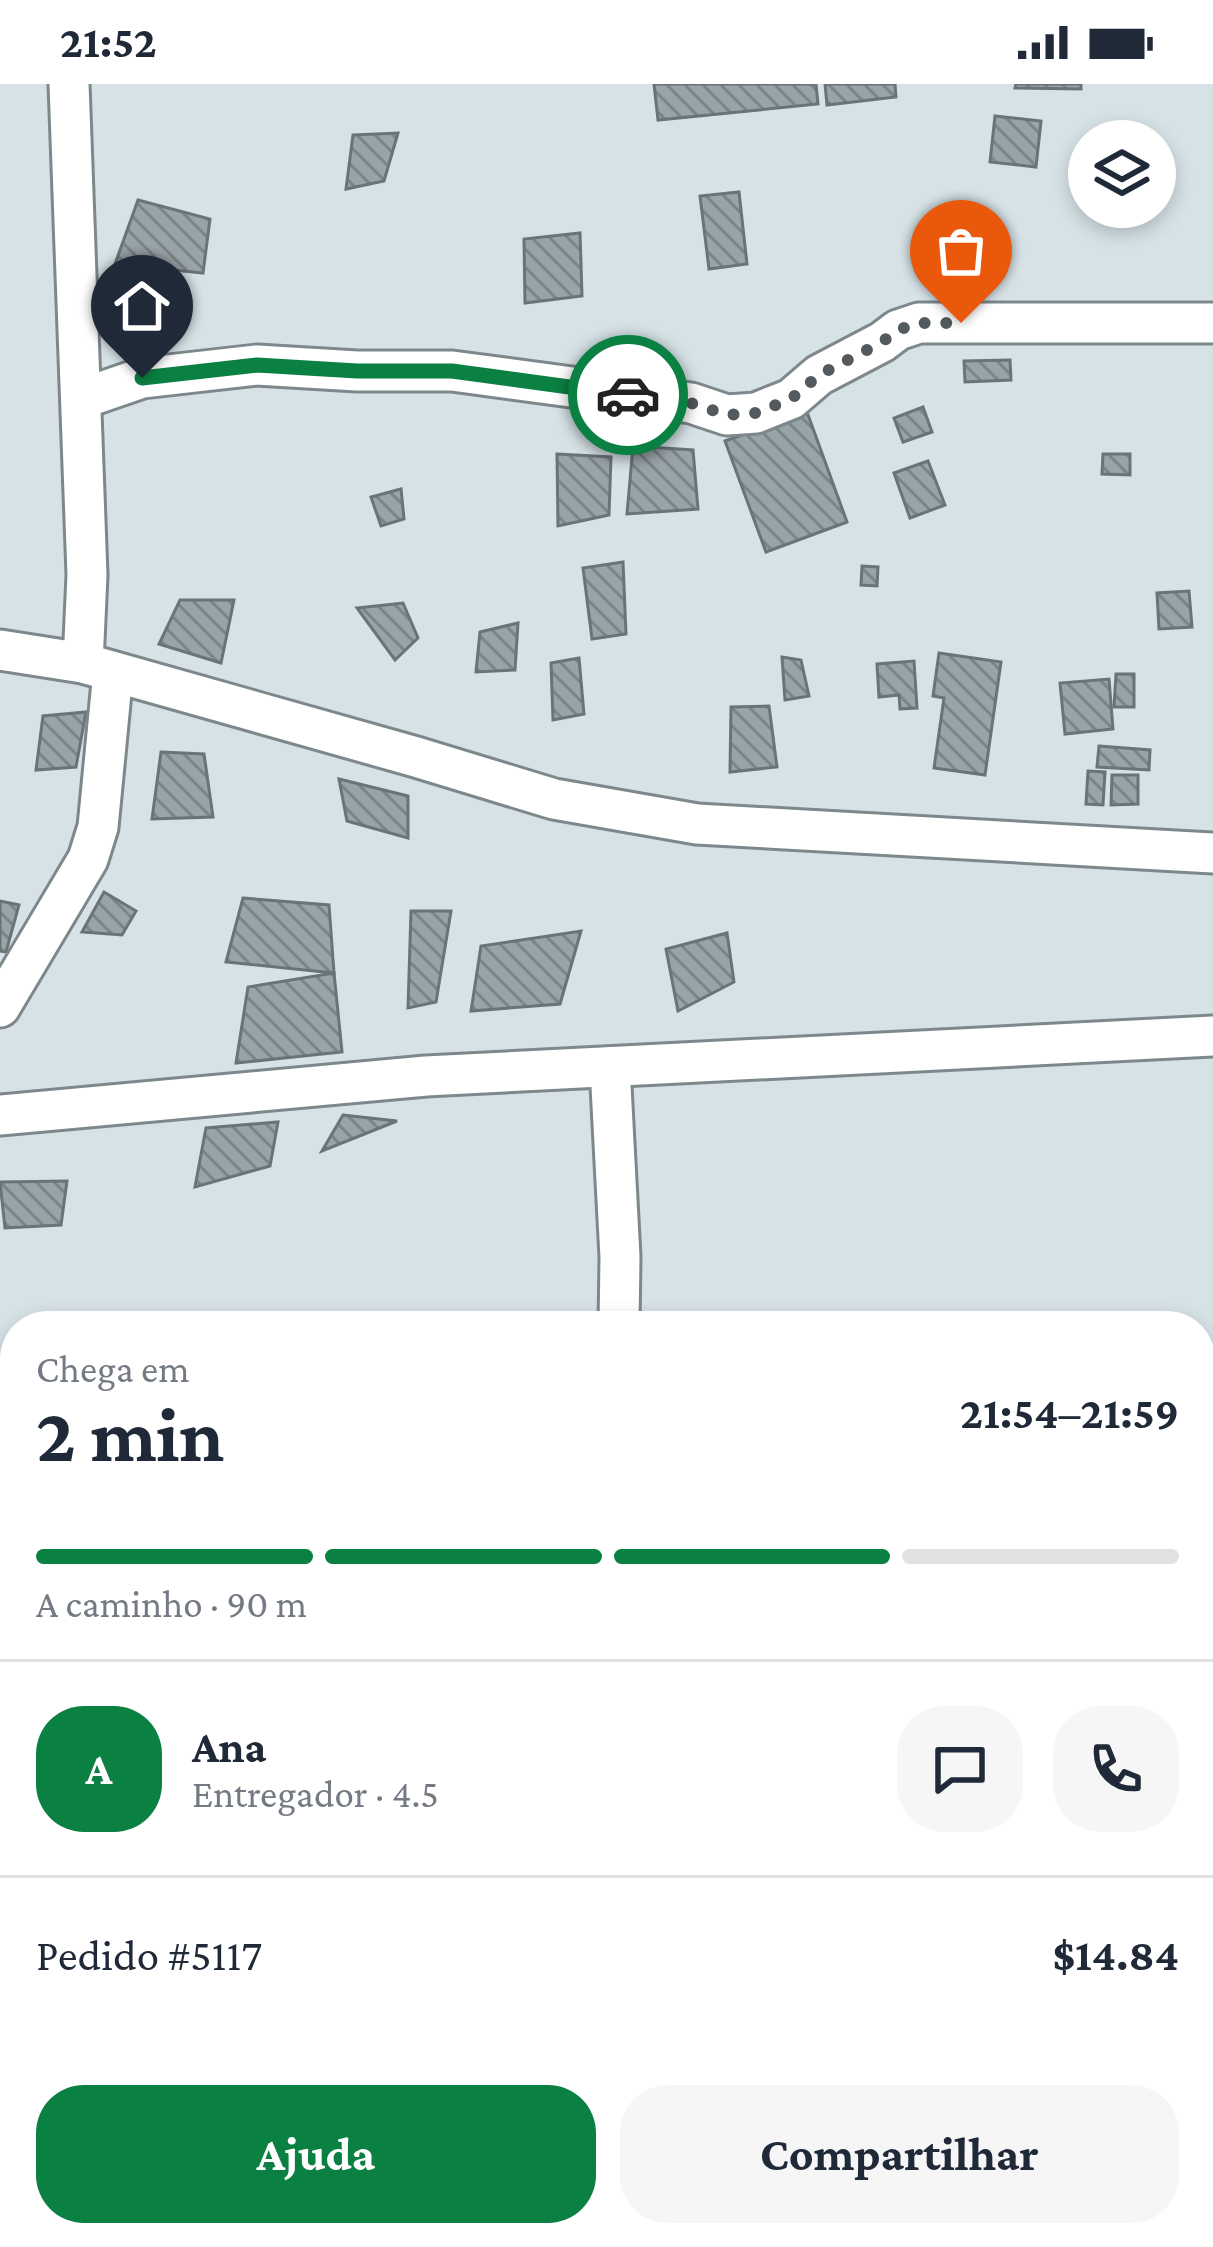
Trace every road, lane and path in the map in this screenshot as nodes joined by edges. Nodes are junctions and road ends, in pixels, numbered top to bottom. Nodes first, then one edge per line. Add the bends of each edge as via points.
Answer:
1 (69, 84) edge
2 (1213, 322) edge
3 (81, 400) junction
4 (0, 650) edge
5 (98, 668) junction
6 (1213, 853) edge
7 (0, 1007) edge
8 (1213, 1036) edge
9 (610, 1067) junction
10 (0, 1115) edge
11 (619, 1311) edge

1 - 3 street
2 - 3 street via 919,323 819,375 791,399 727,415 691,403 452,371 257,365 142,378
3 - 5 street
4 - 5 street
5 - 6 street via 554,799 697,824
5 - 7 street via 98,827 88,860
8 - 9 street
9 - 10 street
9 - 11 street

